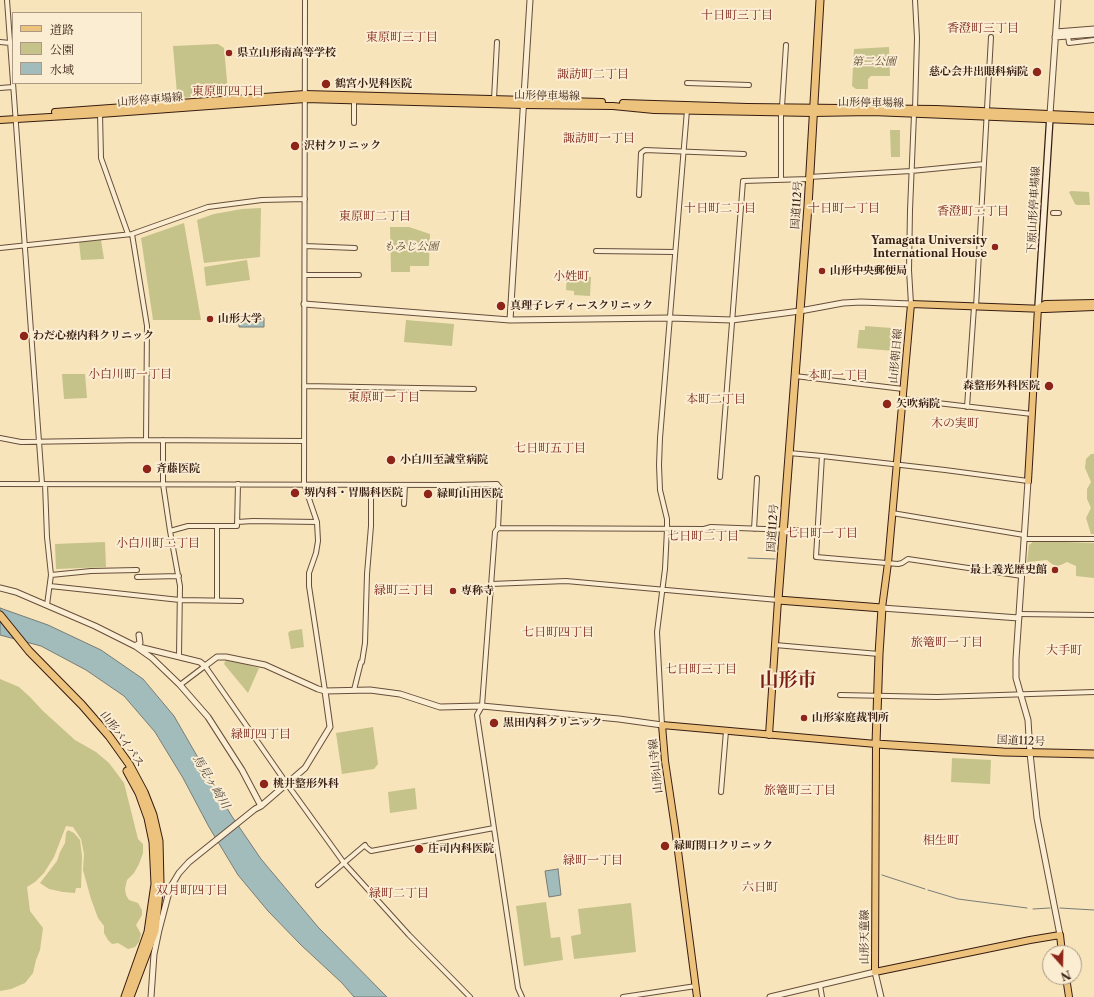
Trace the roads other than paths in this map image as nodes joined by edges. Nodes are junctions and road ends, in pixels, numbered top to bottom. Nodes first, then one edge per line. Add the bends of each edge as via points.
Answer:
1 (7, 0) edge
2 (304, 0) edge
3 (530, 0) edge
4 (820, 0) edge
5 (915, 0) edge
6 (1058, 0) edge
7 (1094, 29) edge
8 (1094, 34) edge
9 (1055, 35) junction
10 (1068, 36) junction
11 (991, 37) dead end
12 (1094, 40) edge
13 (0, 42) edge
14 (497, 42) dead end
15 (10, 43) junction
16 (786, 44) dead end
17 (12, 72) edge
18 (687, 83) dead end
19 (13, 84) edge
20 (749, 85) dead end
21 (13, 87) junction
22 (0, 88) edge
23 (305, 96) junction
24 (494, 99) junction
25 (354, 101) junction
26 (524, 103) junction
27 (687, 110) junction
28 (782, 110) junction
29 (813, 110) junction
30 (914, 111) junction
31 (100, 112) junction
32 (987, 114) junction
33 (0, 116) edge
34 (1050, 116) junction
35 (1094, 116) edge
36 (16, 117) junction
37 (0, 120) edge
38 (1094, 120) edge
39 (354, 123) dead end
40 (683, 151) junction
41 (744, 154) dead end
42 (984, 164) junction
43 (912, 171) junction
44 (809, 178) junction
45 (781, 179) junction
46 (639, 195) dead end
47 (305, 198) junction
48 (1053, 213) dead end
49 (1059, 213) dead end
50 (130, 234) junction
51 (24, 245) junction
52 (305, 246) junction
53 (0, 248) edge
54 (355, 248) dead end
55 (596, 251) dead end
56 (675, 252) junction
57 (305, 275) junction
58 (359, 275) dead end
59 (1094, 303) edge
60 (304, 304) junction
61 (910, 304) junction
62 (975, 307) junction
63 (1038, 308) junction
64 (1094, 308) edge
65 (800, 311) junction
66 (670, 318) junction
67 (510, 320) junction
68 (732, 320) junction
69 (794, 376) junction
70 (304, 386) junction
71 (474, 389) dead end
72 (904, 389) junction
73 (902, 399) junction
74 (967, 407) junction
75 (1032, 414) junction
76 (0, 438) edge
77 (146, 440) junction
78 (163, 440) junction
79 (304, 441) junction
80 (38, 442) junction
81 (789, 453) junction
82 (822, 456) junction
83 (897, 465) junction
84 (720, 477) dead end
85 (757, 478) dead end
86 (1028, 481) junction
87 (0, 484) edge
88 (43, 484) junction
89 (163, 484) junction
90 (238, 484) junction
91 (304, 484) junction
92 (372, 484) junction
93 (405, 485) junction
94 (404, 504) dead end
95 (892, 513) junction
96 (238, 522) junction
97 (317, 522) junction
98 (217, 526) junction
99 (498, 528) junction
100 (667, 529) junction
101 (754, 529) junction
102 (784, 530) junction
103 (170, 531) junction
104 (818, 531) junction
105 (1024, 537) junction
106 (1094, 539) edge
107 (888, 563) junction
108 (137, 570) dead end
109 (51, 575) junction
110 (179, 576) junction
111 (1022, 576) junction
112 (137, 577) dead end
113 (491, 584) junction
114 (50, 586) junction
115 (0, 588) edge
116 (662, 590) junction
117 (180, 600) junction
118 (217, 600) junction
119 (778, 600) junction
120 (241, 601) dead end
121 (47, 605) junction
122 (882, 608) junction
123 (0, 615) edge
124 (1019, 616) junction
125 (1094, 616) edge
126 (0, 622) edge
127 (139, 635) dead end
128 (775, 645) junction
129 (135, 646) junction
130 (160, 652) junction
131 (879, 654) junction
132 (179, 656) junction
133 (152, 658) junction
134 (205, 666) junction
135 (56, 682) junction
136 (180, 685) junction
137 (354, 690) junction
138 (325, 691) junction
139 (1094, 692) edge
140 (840, 695) dead end
141 (1021, 695) junction
142 (877, 696) junction
143 (482, 706) junction
144 (662, 725) junction
145 (726, 731) junction
146 (769, 735) junction
147 (876, 744) junction
148 (1030, 753) junction
149 (1094, 754) edge
150 (287, 784) junction
151 (721, 792) dead end
152 (261, 806) junction
153 (494, 828) junction
154 (344, 863) junction
155 (318, 885) dead end
156 (1060, 935) junction
157 (1061, 945) edge
158 (875, 972) junction
159 (820, 985) junction
160 (1067, 985) edge
161 (696, 986) junction
162 (125, 997) edge
163 (130, 997) edge
164 (151, 997) edge
165 (470, 997) edge
166 (522, 997) edge
167 (623, 997) edge
168 (698, 997) edge
169 (770, 997) edge
170 (822, 997) edge
171 (881, 997) edge
172 (1069, 997) edge

1 - 15 street
2 - 23 street
3 - 26 street
4 - 29 highway, 国道112号
5 - 30 street via 917,38
6 - 9 street
7 - 9 street
8 - 10 street
9 - 10 street
9 - 34 street
10 - 12 street via 1068,43
11 - 32 street
13 - 15 street
14 - 24 street
15 - 17 street
16 - 28 street
18 - 20 street
19 - 21 street
21 - 22 street
21 - 36 street
23 - 24 main road, 山形停車場線
23 - 25 main road, 山形停車場線
23 - 31 main road, 山形停車場線
23 - 47 street
24 - 26 main road, 山形停車場線
25 - 26 main road, 山形停車場線
25 - 39 street
26 - 27 main road, 山形停車場線
26 - 28 main road, 山形停車場線 via 607,102
26 - 67 street
27 - 28 main road, 山形停車場線
27 - 40 street
28 - 29 main road, 山形停車場線
28 - 45 street
29 - 30 main road, 山形停車場線
29 - 44 highway, 国道112号
30 - 32 main road, 山形停車場線
30 - 43 street
31 - 36 main road, 山形停車場線
31 - 50 street via 101,158
32 - 34 main road, 山形停車場線
32 - 42 street
33 - 36 main road, 山形停車場線
34 - 35 main road, 山形停車場線
34 - 38 main road, 山形停車場線
34 - 63 main road, 下原山形停車場線
36 - 37 main road, 山形停車場線
36 - 51 street
40 - 41 street
40 - 46 street via 644,150 641,153
40 - 56 street
42 - 43 street
42 - 62 street
43 - 44 street
43 - 61 street
44 - 45 street
44 - 65 highway, 国道112号
45 - 68 street via 742,181
47 - 50 street via 208,207
47 - 52 street
48 - 49 street
50 - 51 street
50 - 77 street via 147,326
51 - 53 street
51 - 80 street
52 - 54 street
52 - 57 street
55 - 56 street
56 - 66 street
57 - 58 street
57 - 60 street
59 - 63 main road via 1045,304
60 - 67 street
60 - 70 street
61 - 62 main road
61 - 65 street via 855,303
61 - 72 main road, 山形朝日線
62 - 63 main road
62 - 74 street
63 - 64 main road
63 - 75 main road
65 - 68 street
65 - 69 highway, 国道112号
66 - 67 street
66 - 68 street
66 - 100 street via 659,465 660,490
68 - 84 street
69 - 72 street
69 - 81 highway, 国道112号
70 - 71 street
70 - 79 street
72 - 73 main road, 山形朝日線
73 - 74 street
73 - 83 main road, 山形朝日線
74 - 75 street
75 - 86 main road
76 - 80 street
77 - 78 street
77 - 80 street
78 - 79 street
78 - 89 street
79 - 91 street
80 - 88 street
81 - 82 street
81 - 102 highway, 国道112号
82 - 83 street
82 - 104 street
83 - 86 street
83 - 95 main road, 山形朝日線
85 - 101 street
86 - 105 street
87 - 88 street
88 - 89 street
88 - 109 street
89 - 90 street
89 - 103 street
90 - 91 street
90 - 96 street
91 - 92 street
91 - 97 street
92 - 93 street
92 - 137 street via 365,643
93 - 94 street
93 - 99 street via 496,484 500,488
95 - 105 street
95 - 107 main road, 山形朝日線
96 - 97 street
96 - 98 street via 237,526
97 - 138 street via 318,541 309,573 309,586
98 - 103 street via 188,526
98 - 118 street
99 - 100 street
99 - 113 street via 495,532
100 - 101 street
100 - 116 street
101 - 102 street
102 - 104 street
102 - 119 highway, 国道112号
103 - 110 street
104 - 107 street via 816,557
105 - 106 street
105 - 111 street
107 - 111 street via 902,563 908,559
107 - 122 main road, 山形朝日線
108 - 109 street
109 - 114 street
110 - 112 street
110 - 117 street
111 - 124 street
113 - 116 street via 566,581
113 - 143 street
114 - 117 street
114 - 121 street
115 - 121 street
116 - 119 street
116 - 144 street via 657,632
117 - 118 street
117 - 132 street
118 - 120 street
119 - 122 highway
119 - 128 main road
121 - 129 street
122 - 124 street
122 - 131 highway
123 - 135 highway, 山形バイパス
124 - 125 street
124 - 141 street via 1016,678
126 - 135 highway, 山形バイパス
127 - 129 street via 140,643
128 - 131 street
128 - 146 main road
129 - 130 street
129 - 133 street
130 - 132 street
130 - 133 street
131 - 142 highway
132 - 134 street
133 - 136 street
134 - 136 street
134 - 138 street via 217,658 226,657 265,665
134 - 150 street
135 - 162 highway, 山形バイパス via 125,767 139,793 148,818 153,842 155,884 148,932
135 - 163 highway, 山形バイパス via 87,710 129,764 144,792 159,841 160,883 155,931
136 - 152 street via 208,717 242,770
137 - 138 street
137 - 143 street via 400,694 440,707
138 - 150 street via 330,727 328,732 305,768
139 - 141 street
140 - 142 street
141 - 142 street
141 - 148 street via 1028,720
142 - 147 highway
143 - 144 street
143 - 153 street via 477,715
144 - 145 main road, 山形山寺線
144 - 161 main road, 山形山寺線
145 - 146 main road, 山形山寺線
145 - 151 street
146 - 147 main road, 山形山寺線
147 - 148 highway, 国道112号
147 - 158 main road, 山形天童線
148 - 149 highway, 国道112号
148 - 156 street via 1037,818
150 - 152 street
150 - 154 street
152 - 164 street via 189,862 170,888 154,954
153 - 154 street via 371,851 365,845
153 - 166 street via 518,988
154 - 155 street
154 - 165 street
156 - 157 main road
156 - 158 main road, 山形天童線
158 - 159 street
158 - 171 street
159 - 169 street
159 - 170 street
160 - 172 main road
161 - 167 street
161 - 168 main road, 山形山寺線

